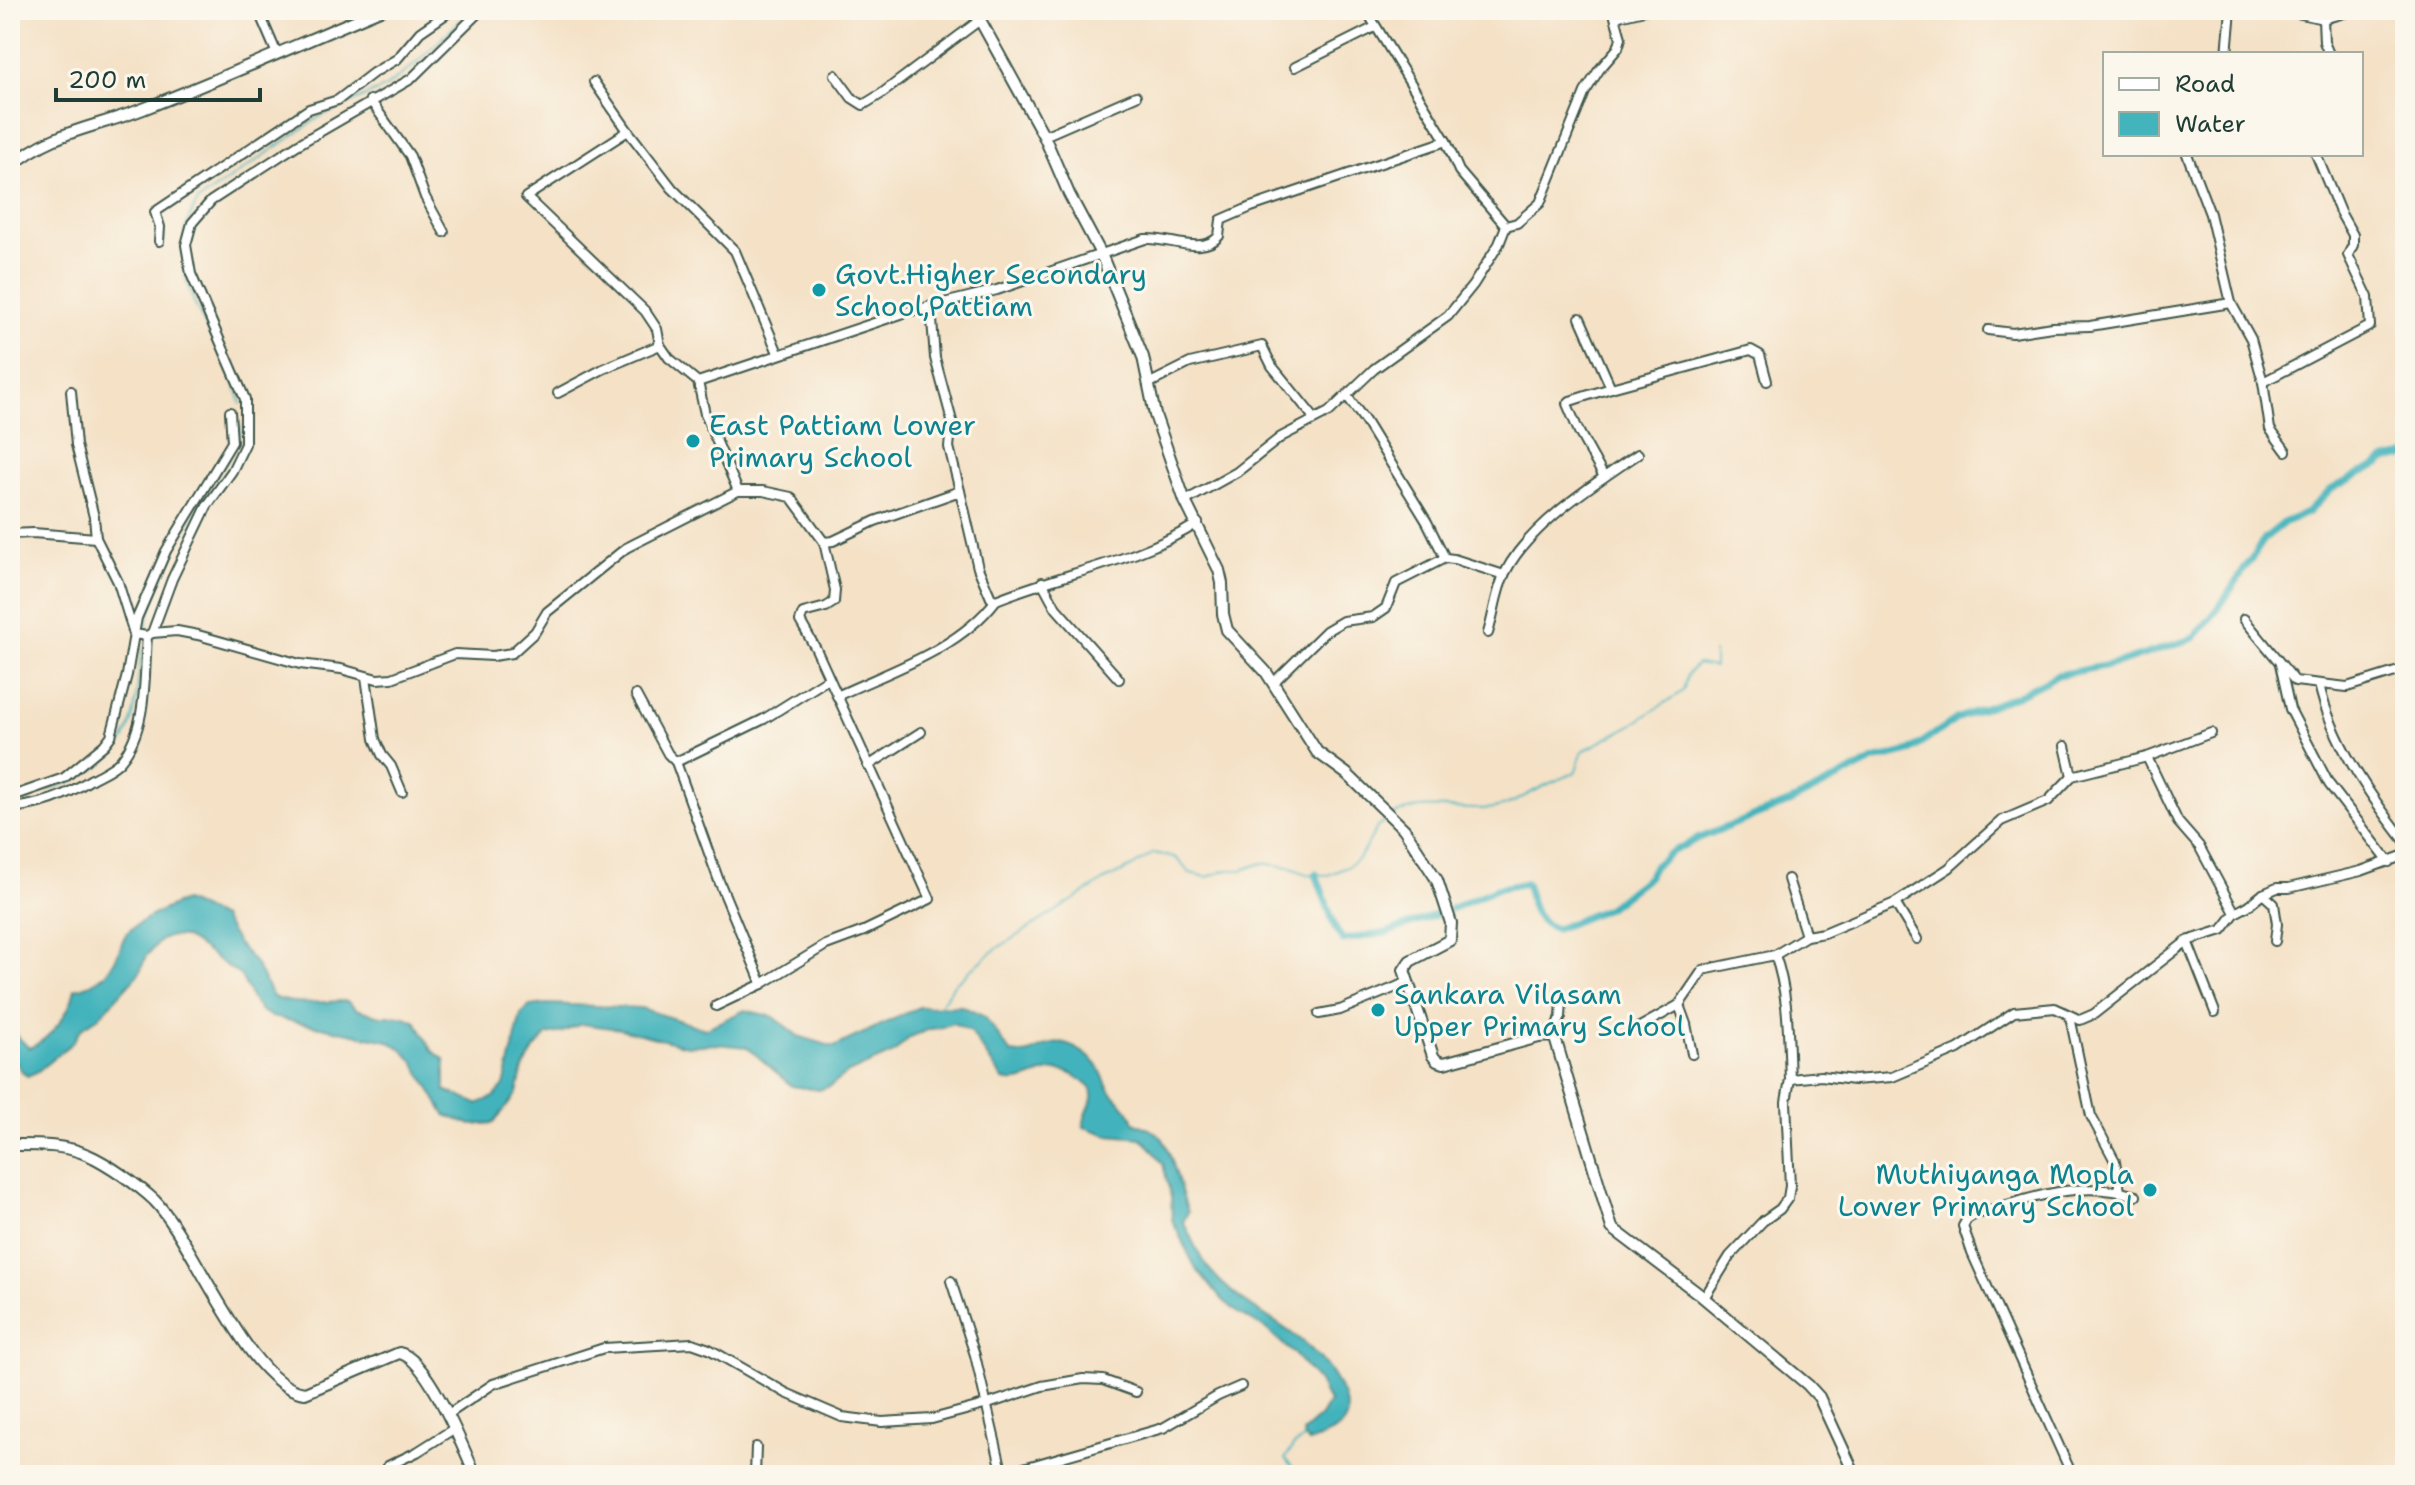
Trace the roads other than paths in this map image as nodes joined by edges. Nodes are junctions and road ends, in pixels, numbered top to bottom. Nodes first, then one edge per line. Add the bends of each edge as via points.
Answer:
1 (258, 10) edge
2 (380, 10) edge
3 (452, 10) edge
4 (481, 10) edge
5 (970, 10) edge
6 (1366, 10) edge
7 (1644, 10) edge
8 (2231, 10) edge
9 (2284, 10) edge
10 (2355, 10) edge
11 (1614, 14) edge
12 (2323, 19) junction
13 (980, 20) junction
14 (1375, 27) junction
15 (2227, 52) edge
16 (2328, 52) edge
17 (277, 54) junction
18 (1295, 67) dead end
19 (835, 75) dead end
20 (594, 82) dead end
21 (1136, 96) dead end
22 (370, 100) junction
23 (628, 131) junction
24 (1044, 136) junction
25 (1446, 141) junction
26 (2188, 156) edge
27 (2317, 156) edge
28 (10, 167) edge
29 (1506, 226) junction
30 (444, 232) dead end
31 (159, 241) dead end
32 (1101, 254) junction
33 (2231, 303) junction
34 (931, 307) junction
35 (1580, 318) dead end
36 (1988, 330) dead end
37 (660, 345) junction
38 (778, 353) junction
39 (1767, 381) dead end
40 (698, 382) junction
41 (2263, 382) junction
42 (1148, 384) junction
43 (1611, 388) junction
44 (71, 391) dead end
45 (558, 393) dead end
46 (1347, 396) junction
47 (230, 412) dead end
48 (1315, 419) junction
49 (2286, 451) dead end
50 (1638, 454) dead end
51 (1604, 477) junction
52 (738, 491) junction
53 (960, 491) junction
54 (1185, 501) junction
55 (1198, 523) junction
56 (10, 534) edge
57 (96, 538) junction
58 (824, 542) junction
59 (1445, 558) junction
60 (1504, 575) junction
61 (1042, 582) junction
62 (996, 600) junction
63 (2244, 619) dead end
64 (1488, 633) dead end
65 (134, 634) junction
66 (150, 634) junction
67 (2280, 664) junction
68 (2405, 669) edge
69 (366, 677) junction
70 (828, 679) junction
71 (1119, 679) dead end
72 (1274, 682) junction
73 (2319, 684) junction
74 (636, 695) dead end
75 (837, 696) junction
76 (921, 732) dead end
77 (2211, 733) dead end
78 (2065, 746) dead end
79 (2147, 757) junction
80 (676, 762) junction
81 (868, 766) junction
82 (2072, 776) junction
83 (402, 792) dead end
84 (10, 797) edge
85 (10, 808) edge
86 (2405, 841) edge
87 (2405, 855) edge
88 (2389, 862) junction
89 (1788, 879) dead end
90 (2263, 894) junction
91 (1895, 903) junction
92 (2235, 913) junction
93 (1806, 936) junction
94 (1917, 939) dead end
95 (2187, 941) junction
96 (2275, 941) dead end
97 (1775, 955) junction
98 (1406, 983) junction
99 (762, 984) junction
100 (1562, 1001) dead end
101 (1679, 1005) junction
102 (716, 1006) dead end
103 (2215, 1012) dead end
104 (1319, 1014) dead end
105 (2070, 1017) junction
106 (1638, 1028) dead end
107 (1552, 1036) junction
108 (1692, 1054) dead end
109 (1790, 1079) junction
110 (10, 1145) edge
111 (2120, 1191) junction
112 (2136, 1196) dead end
113 (951, 1281) dead end
114 (1704, 1298) junction
115 (1241, 1386) dead end
116 (1136, 1392) dead end
117 (988, 1404) junction
118 (450, 1413) junction
119 (455, 1428) junction
120 (756, 1447) dead end
121 (1003, 1474) edge
122 (385, 1475) edge
123 (475, 1475) edge
124 (755, 1475) edge
125 (1855, 1475) edge
126 (2072, 1475) edge

1 - 17 street
2 - 17 main road
3 - 31 street via 420,32 397,59 338,100 309,109 155,212
4 - 22 street via 411,79
5 - 13 main road
6 - 14 street
7 - 11 street
8 - 15 street
9 - 12 street
10 - 12 street
11 - 29 street via 1621,38 1618,48 1585,92 1540,203
12 - 16 street
13 - 19 street via 863,105
13 - 24 main road
14 - 18 street
14 - 25 street
17 - 28 main road via 140,110 57,137
20 - 23 street
21 - 24 street
22 - 30 street via 410,156
22 - 66 street via 211,201 192,223 186,245 191,274 245,399 245,444 207,506
23 - 37 street via 526,197 645,311
23 - 38 street via 672,188 735,251
24 - 32 main road
25 - 29 street via 1459,171
25 - 32 street via 1251,207 1221,220 1218,239 1211,242 1189,246 1145,239
26 - 33 street via 2210,214
27 - 41 street via 2353,235 2348,255 2368,297 2370,326
29 - 46 street via 1473,285 1448,316 1374,369
32 - 34 street
32 - 42 main road via 1143,357
33 - 36 street via 2090,326
33 - 41 street via 2251,339
34 - 38 street
34 - 53 street via 935,358 952,421 949,447
35 - 43 street
37 - 40 street
37 - 45 street
38 - 40 street
39 - 43 street via 1760,355 1751,350
40 - 52 street via 705,414
41 - 49 street via 2270,429
42 - 48 street via 1190,363 1262,346
42 - 54 main road
43 - 51 street via 1567,404
44 - 57 street via 76,445
46 - 48 street
46 - 59 street
47 - 65 street via 232,442 166,551
48 - 54 street
50 - 51 street
51 - 60 street via 1526,540
52 - 58 street via 791,497
52 - 69 street via 626,548 547,612 512,653 455,654 392,678
53 - 58 street
53 - 62 street via 978,568
54 - 55 main road
55 - 61 street via 1135,553
55 - 72 main road via 1219,570 1227,630
56 - 57 street
57 - 65 street via 118,582
58 - 70 street via 834,602 803,613 800,621
59 - 60 street
59 - 72 street via 1396,583 1389,605 1373,617 1343,621 1326,631
60 - 64 street
61 - 62 street
61 - 71 street via 1056,608
62 - 75 street via 976,621 921,659
63 - 67 street
65 - 66 street
65 - 84 street via 111,736 64,778
66 - 69 street via 198,635
66 - 85 street via 141,709 132,743 119,763 69,794
67 - 73 street via 2295,681
67 - 88 street via 2290,709 2329,784
68 - 73 street via 2347,687
69 - 83 street via 375,739
70 - 75 street
70 - 80 street via 764,719
72 - 98 main road via 1317,752 1391,817 1437,880 1452,934 1446,944 1405,964
73 - 86 street via 2345,751
74 - 80 street
75 - 81 street
76 - 81 street
77 - 79 street
78 - 82 street
79 - 82 street
79 - 92 street via 2178,822 2199,846
80 - 99 street
81 - 99 street via 930,899 826,945
82 - 91 street via 2048,801 2001,821 1949,868
87 - 88 street
88 - 90 street
89 - 93 street
90 - 92 street
90 - 96 street via 2274,904
91 - 93 street
91 - 94 street
92 - 95 street via 2222,930
93 - 97 street
95 - 103 street
95 - 105 street via 2094,1014 2080,1020
97 - 101 street via 1703,970
97 - 109 street via 1787,999
98 - 104 street
98 - 107 main road via 1437,1061
99 - 102 street
100 - 107 street
101 - 106 street
101 - 108 street
105 - 109 street via 2046,1007 2014,1012 1958,1049 1892,1077
105 - 111 street via 2091,1116 2115,1161
107 - 114 main road via 1612,1228
109 - 114 street via 1788,1198 1730,1256
110 - 118 main road via 62,1147 89,1155 155,1201 255,1359 294,1392 305,1393 399,1353 411,1358
111 - 112 street
111 - 126 street via 2058,1189 1974,1215 1963,1226
113 - 117 street
114 - 125 main road via 1819,1397
115 - 121 street via 1163,1428
116 - 117 street via 1083,1379
117 - 118 street via 932,1419 882,1422 842,1417 692,1343 604,1348 493,1384
117 - 121 street
118 - 119 main road
119 - 122 street via 388,1466
119 - 123 main road
120 - 124 street

